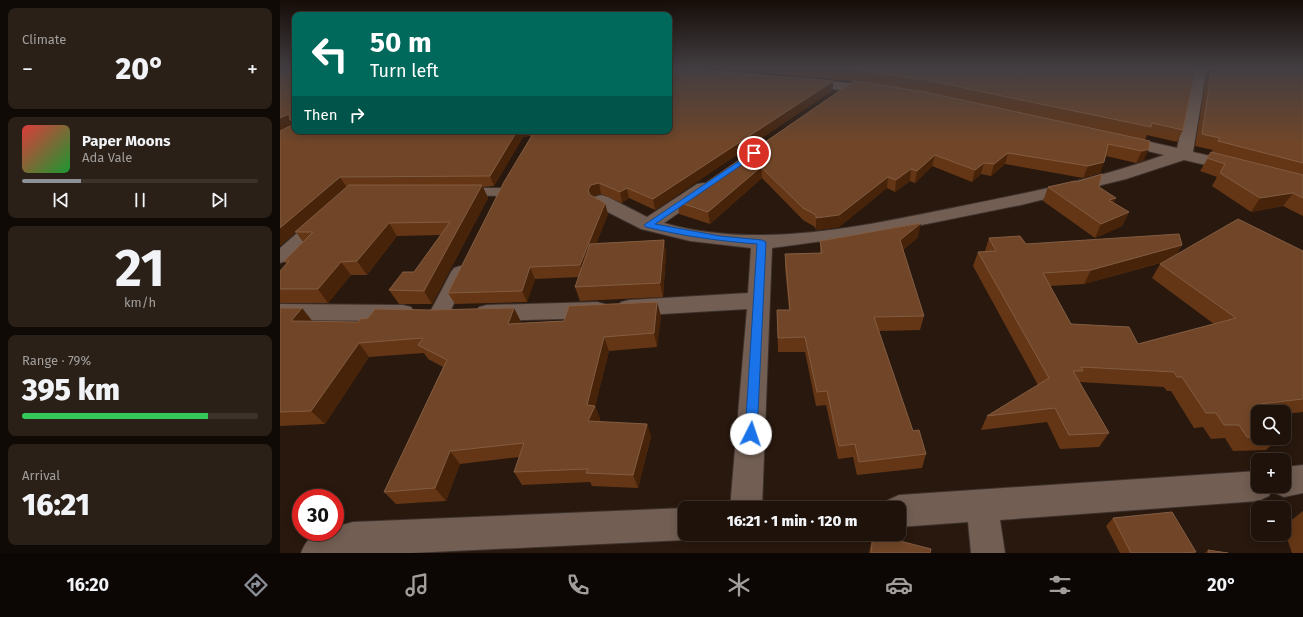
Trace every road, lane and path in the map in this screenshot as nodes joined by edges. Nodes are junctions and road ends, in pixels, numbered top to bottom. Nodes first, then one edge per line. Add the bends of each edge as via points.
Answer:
1 (841, 93) edge
2 (1196, 93) edge
3 (831, 100) edge
4 (1108, 137) edge
5 (1184, 154) junction
6 (1251, 171) edge
7 (714, 180) edge
8 (446, 192) edge
9 (500, 192) edge
10 (601, 201) edge
11 (330, 212) edge
12 (648, 225) junction
13 (762, 242) junction
14 (280, 257) edge
15 (466, 260) edge
16 (760, 300) junction
17 (280, 312) edge
18 (439, 314) junction
19 (1303, 479) edge
20 (1291, 481) edge
21 (1251, 487) edge
22 (746, 501) edge
23 (982, 506) junction
24 (906, 511) edge
25 (678, 524) edge
26 (318, 553) edge
27 (988, 553) edge

1 - 3 street
2 - 5 street
4 - 5 street
5 - 6 street
5 - 13 street via 1095,183 1015,201 874,229
7 - 12 street
8 - 9 lane
10 - 12 street
11 - 14 lane
12 - 13 street via 720,239
13 - 16 street
15 - 18 lane
16 - 18 street via 603,310
16 - 22 street
17 - 18 street
19 - 20 street
21 - 23 street
23 - 24 street
23 - 27 street
25 - 26 street via 353,539 330,545

